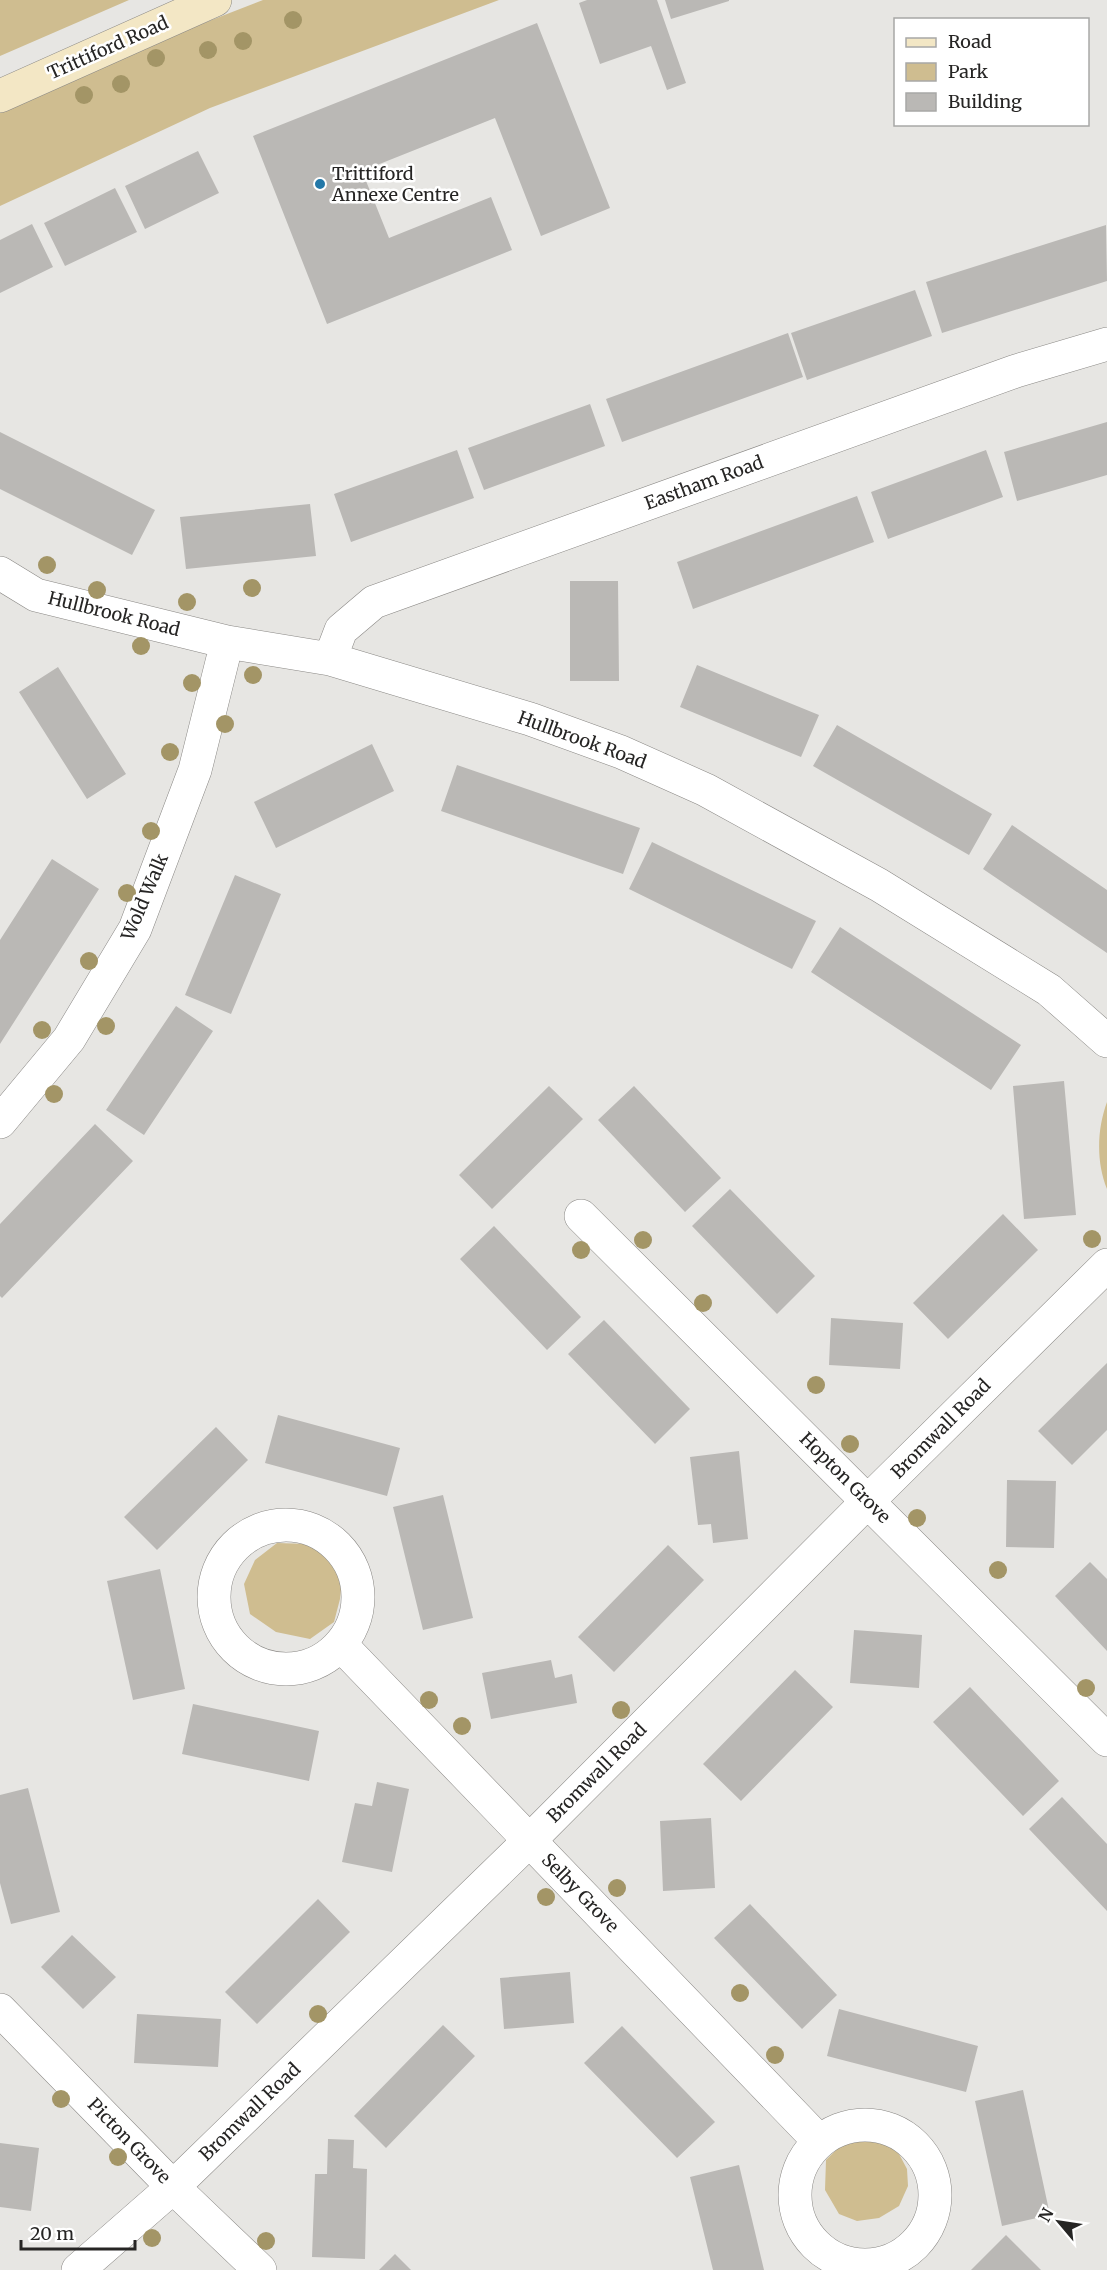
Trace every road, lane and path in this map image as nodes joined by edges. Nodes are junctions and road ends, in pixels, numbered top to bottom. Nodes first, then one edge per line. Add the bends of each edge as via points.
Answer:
1 (215, 0) edge
2 (0, 96) edge
3 (1107, 344) edge
4 (0, 573) edge
5 (227, 642) junction
6 (330, 659) junction
7 (1107, 1041) edge
8 (0, 1122) edge
9 (581, 1216) dead end
10 (1107, 1265) edge
11 (868, 1501) junction
12 (340, 1645) junction
13 (1107, 1740) edge
14 (529, 1841) junction
15 (0, 2010) edge
16 (819, 2141) junction
17 (173, 2187) junction
18 (78, 2270) edge
19 (260, 2270) edge

1 - 2 street, Trittiford Road
3 - 6 street, Eastham Road via 1016,371 374,602 340,630
4 - 5 street, Hullbrook Road via 36,595
5 - 6 street, Hullbrook Road
5 - 8 street, Wold Walk via 195,770 135,928 69,1039
6 - 7 street, Hullbrook Road via 530,719 621,752 706,790 879,885 1049,990
9 - 11 street, Hopton Grove
10 - 11 street, Bromwall Road
11 - 13 street, Hopton Grove
11 - 14 street, Bromwall Road
12 - 12 street via 353,1626 359,1603 357,1580 348,1558 333,1541 312,1529 290,1524 267,1527 246,1537 229,1553 218,1575 214,1600 219,1624 232,1645 251,1660 274,1669 298,1669 322,1661
12 - 14 street, Selby Grove
14 - 16 street, Selby Grove
14 - 17 street, Bromwall Road
15 - 17 street, Picton Grove
16 - 16 street via 860,2124 903,2135 920,2150 931,2169 933,2213 924,2234 908,2251 886,2262 863,2266 839,2261 819,2248 803,2230 795,2207 796,2183 804,2160
17 - 18 street, Bromwall Road
17 - 19 street, Picton Grove

